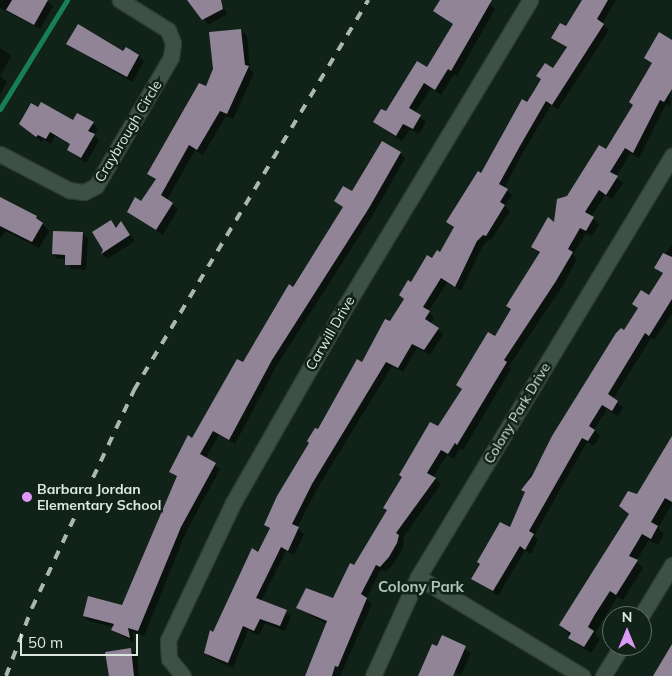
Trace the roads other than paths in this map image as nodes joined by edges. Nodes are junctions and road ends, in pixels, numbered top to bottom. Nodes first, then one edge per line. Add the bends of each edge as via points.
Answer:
1 (120, 0) edge
2 (530, 0) edge
3 (0, 154) edge
4 (672, 156) edge
5 (667, 176) edge
6 (672, 565) edge
7 (418, 577) junction
8 (647, 606) edge
9 (616, 656) edge
10 (183, 676) edge
11 (373, 676) edge
12 (582, 676) edge
13 (604, 676) edge

1 - 3 street, Craybrough Circle via 168,30 173,43 171,57 96,186 84,192 70,190
2 - 10 street, Carwill Drive via 345,307 233,503 168,640 169,659
4 - 5 street, Colony Park Drive
5 - 7 street, Colony Park Drive
6 - 8 street
7 - 11 street, Colony Park Drive
7 - 12 street
9 - 13 street

